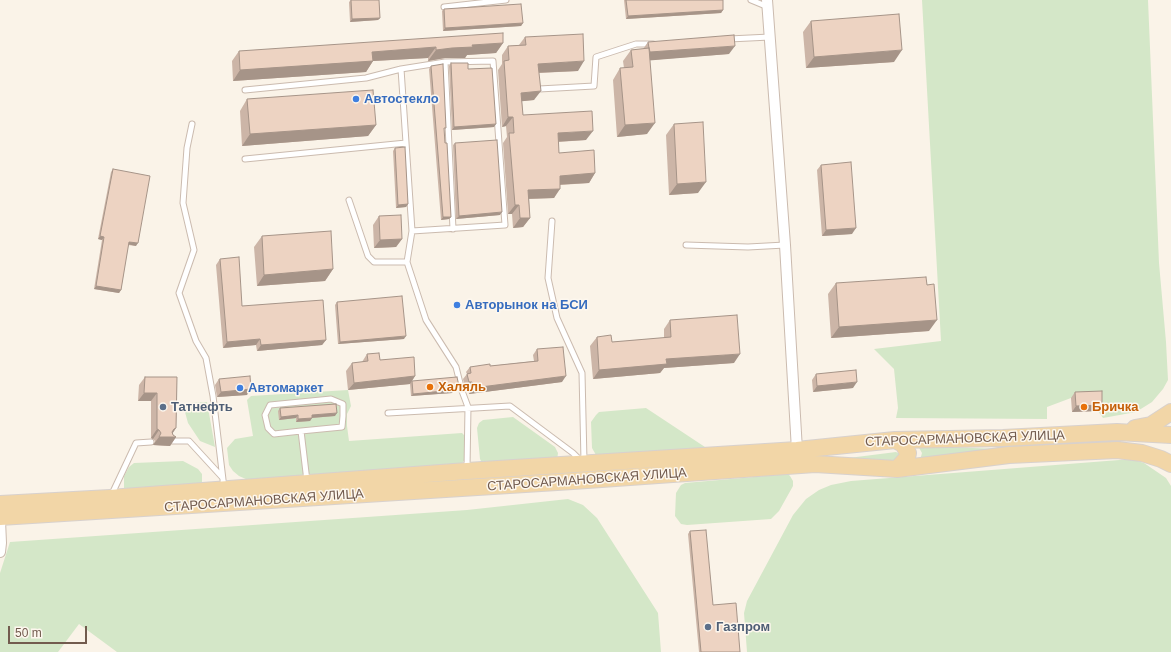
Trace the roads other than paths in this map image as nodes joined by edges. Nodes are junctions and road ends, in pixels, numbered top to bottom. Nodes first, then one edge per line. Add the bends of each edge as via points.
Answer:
1 (506, 0) edge
2 (750, 0) edge
3 (767, 3) edge
4 (444, 7) edge
5 (770, 37) junction
6 (726, 40) edge
7 (659, 43) edge
8 (445, 62) junction
9 (401, 69) junction
10 (539, 89) edge
11 (245, 90) dead end
12 (192, 124) dead end
13 (406, 143) junction
14 (245, 159) dead end
15 (349, 200) dead end
16 (552, 221) dead end
17 (453, 228) junction
18 (412, 231) junction
19 (686, 245) dead end
20 (785, 245) junction
21 (407, 262) junction
22 (468, 407) junction
23 (388, 412) dead end
24 (1171, 412) edge
25 (301, 430) junction
26 (1117, 432) junction
27 (1171, 435) edge
28 (895, 440) junction
29 (170, 441) edge
30 (151, 442) dead end
31 (797, 450) junction
32 (584, 464) junction
33 (1171, 464) edge
34 (897, 469) junction
35 (467, 471) junction
36 (223, 483) junction
37 (307, 484) junction
38 (110, 498) junction
39 (0, 504) edge
40 (0, 519) edge
41 (0, 552) edge

1 - 4 lane
2 - 3 lane
3 - 5 street
5 - 6 lane
5 - 20 street
7 - 10 lane via 636,44 596,57 594,86
8 - 9 lane
8 - 17 lane
8 - 17 lane via 493,61 505,226
9 - 11 lane via 366,78
9 - 13 lane
12 - 36 lane via 187,148 183,203 194,250 179,292 196,341 206,358
13 - 14 lane
13 - 18 lane
15 - 21 lane via 368,256 374,262
16 - 32 lane via 548,278 557,318 582,373
17 - 18 lane
18 - 21 lane
19 - 20 lane
20 - 31 street
21 - 22 lane via 426,320 456,367
22 - 23 lane
22 - 32 lane via 510,406 574,453
22 - 35 lane
24 - 26 main road via 1151,425
25 - 25 lane via 274,434 268,428 265,415 270,405 331,399 343,404 342,427
25 - 37 lane
26 - 27 main road
26 - 28 main road, СТАРОСАРМАНОВСКАЯ УЛИЦА
28 - 31 main road, СТАРОСАРМАНОВСКАЯ УЛИЦА
28 - 34 main road via 903,444 908,453 907,458
29 - 36 lane via 189,441
30 - 38 lane via 136,443
31 - 32 main road, СТАРОСАРМАНОВСКАЯ УЛИЦА
32 - 35 main road, СТАРОСАРМАНОВСКАЯ УЛИЦА
33 - 34 main road, СТАРОСАРМАНОВСКАЯ УЛИЦА via 1161,458 1142,453 1117,450 1008,455
34 - 40 main road, СТАРОСАРМАНОВСКАЯ УЛИЦА via 815,464
35 - 37 main road, СТАРОСАРМАНОВСКАЯ УЛИЦА
36 - 37 main road, СТАРОСАРМАНОВСКАЯ УЛИЦА
36 - 38 main road, СТАРОСАРМАНОВСКАЯ УЛИЦА
38 - 39 main road, СТАРОСАРМАНОВСКАЯ УЛИЦА
40 - 41 street

